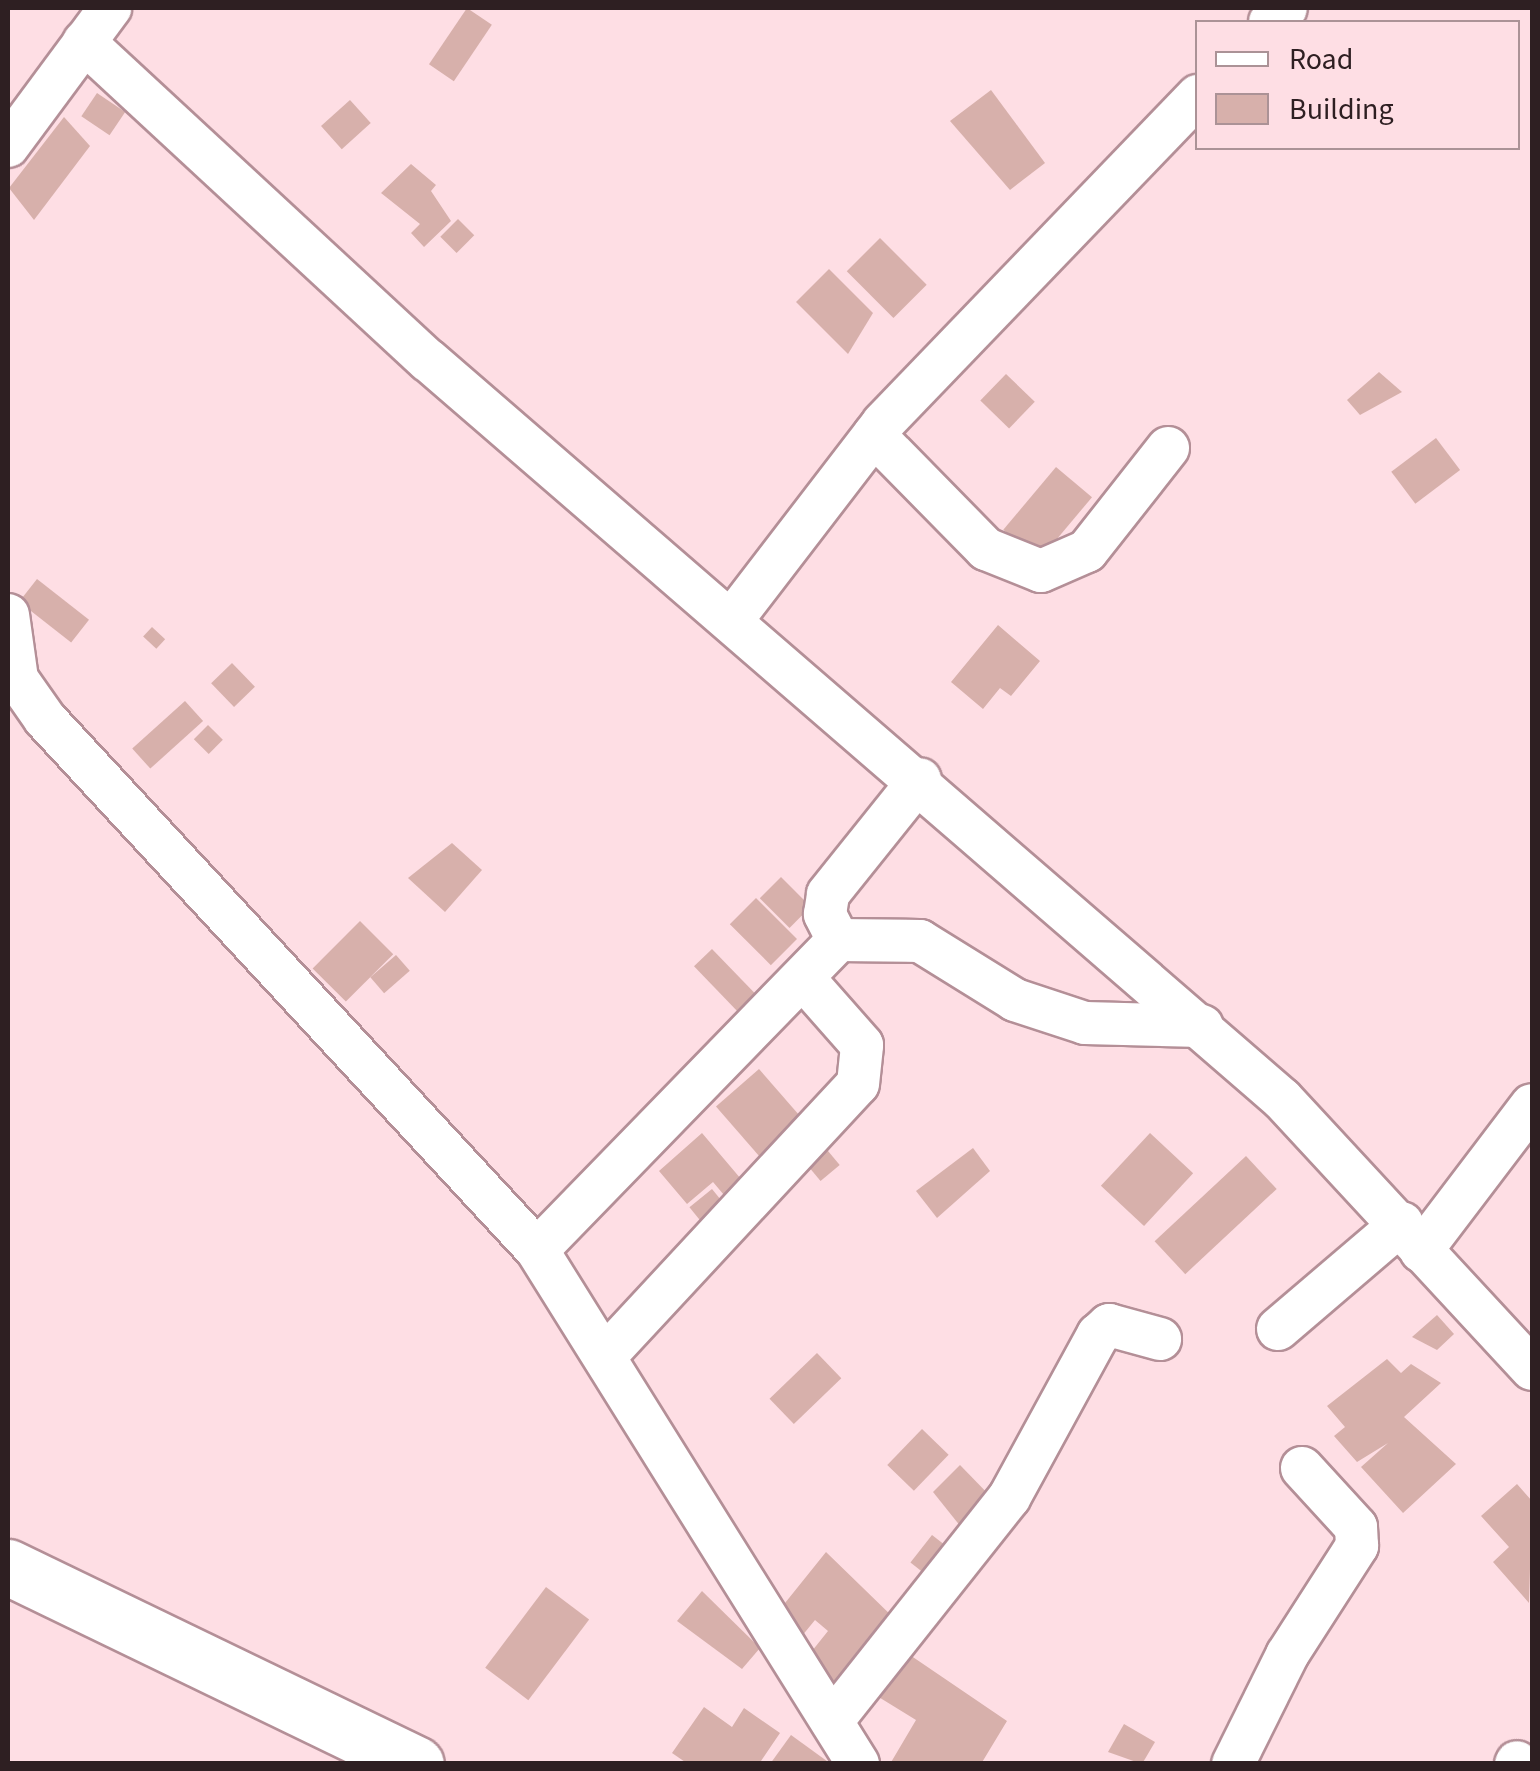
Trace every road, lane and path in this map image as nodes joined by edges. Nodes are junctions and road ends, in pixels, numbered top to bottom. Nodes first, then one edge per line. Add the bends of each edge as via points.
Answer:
1 (110, 8) edge
2 (84, 42) junction
3 (1195, 99) edge
4 (8, 146) edge
5 (874, 434) junction
6 (1168, 448) dead end
7 (8, 615) edge
8 (734, 616) junction
9 (920, 779) junction
10 (838, 940) junction
11 (804, 978) junction
12 (1202, 1026) junction
13 (1532, 1105) edge
14 (1412, 1237) junction
15 (537, 1250) junction
16 (1278, 1329) dead end
17 (1160, 1339) dead end
18 (605, 1356) junction
19 (1532, 1369) edge
20 (1302, 1468) dead end
21 (8, 1568) edge
22 (832, 1721) junction
23 (416, 1764) edge
24 (858, 1764) edge
25 (1233, 1764) edge

1 - 2 street
2 - 4 street
2 - 8 street via 428,360
3 - 5 street
5 - 6 street via 986,549 1041,571 1087,551
5 - 8 street
7 - 15 street via 17,679 45,719
8 - 9 street
9 - 10 street via 828,894 825,914
9 - 12 street
10 - 11 street
10 - 12 street via 920,941 1015,1000 1085,1022
11 - 15 street
11 - 18 street via 862,1045 858,1084
12 - 14 street
13 - 14 street
14 - 16 street
14 - 19 street
15 - 18 street
17 - 22 street via 1109,1325 1098,1335 1009,1498
18 - 22 street
20 - 25 street via 1356,1527 1357,1546 1286,1654
21 - 23 highway
22 - 24 street

